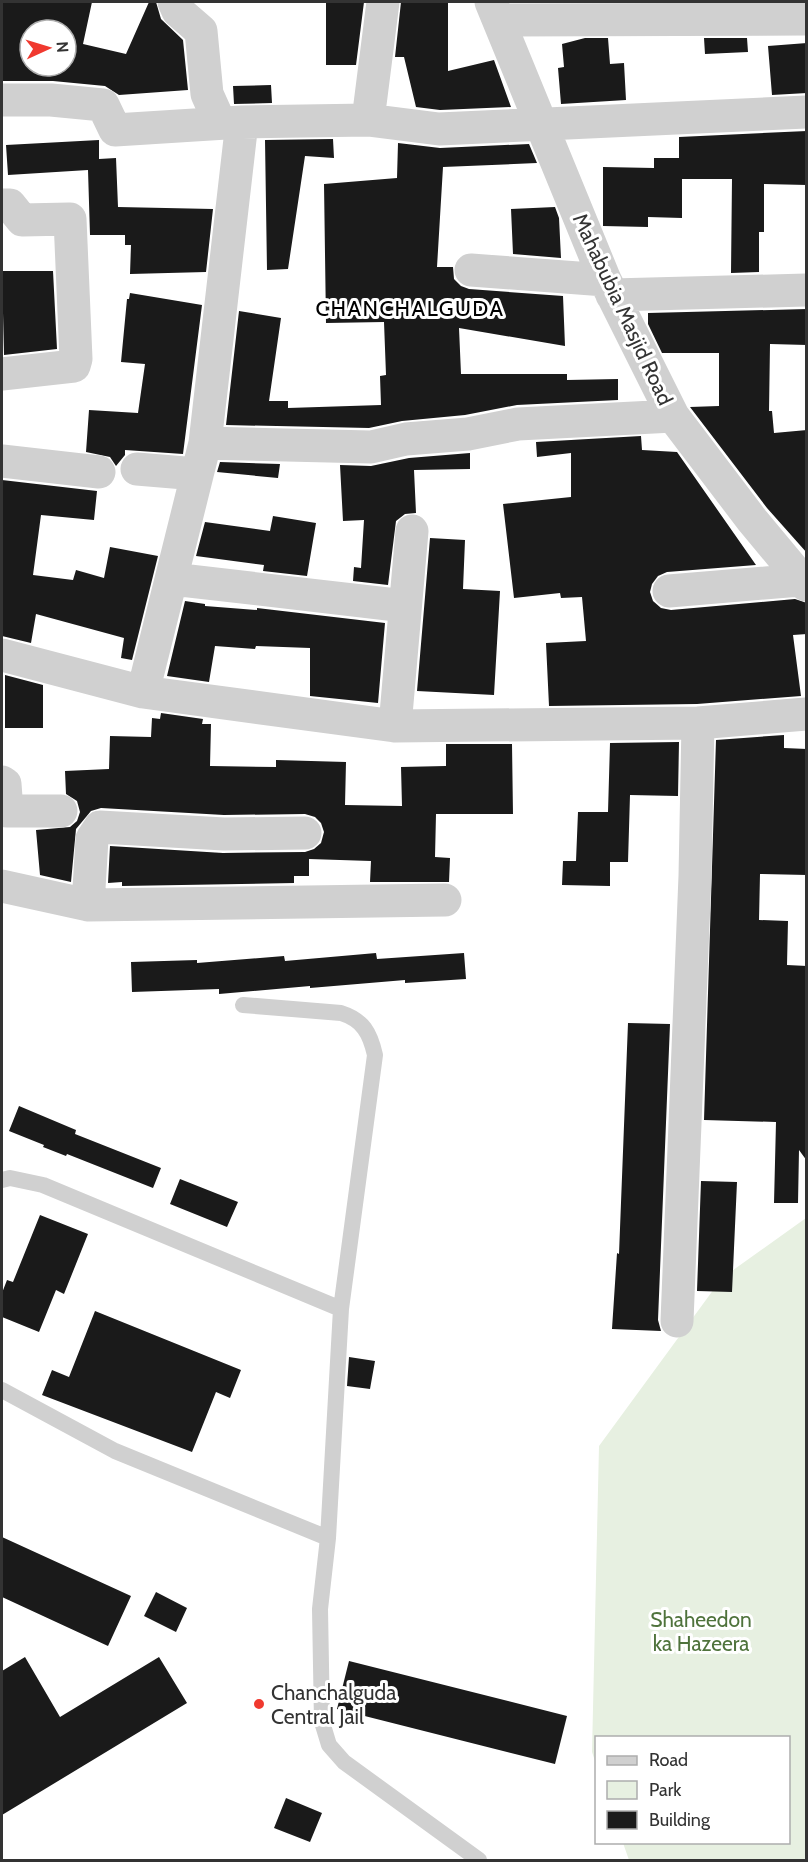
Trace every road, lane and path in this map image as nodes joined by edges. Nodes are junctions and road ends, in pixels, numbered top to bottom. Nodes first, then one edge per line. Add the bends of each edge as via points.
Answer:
1 (174, 2) edge
2 (383, 2) edge
3 (495, 11) edge
4 (807, 20) edge
5 (2, 100) edge
6 (807, 112) edge
7 (368, 120) junction
8 (231, 123) junction
9 (542, 124) junction
10 (2, 205) edge
11 (471, 270) dead end
12 (609, 287) junction
13 (807, 290) edge
14 (2, 374) edge
15 (673, 416) junction
16 (201, 459) junction
17 (2, 461) edge
18 (137, 469) dead end
19 (99, 472) dead end
20 (412, 531) dead end
21 (172, 579) junction
22 (803, 583) edge
23 (669, 591) dead end
24 (405, 606) junction
25 (2, 655) edge
26 (143, 692) junction
27 (807, 714) edge
28 (698, 723) junction
29 (395, 726) junction
30 (2, 782) edge
31 (61, 811) dead end
32 (305, 833) dead end
33 (2, 886) edge
34 (445, 900) dead end
35 (88, 905) junction
36 (243, 1005) dead end
37 (2, 1180) edge
38 (341, 1309) junction
39 (677, 1321) dead end
40 (2, 1390) edge
41 (328, 1538) junction
42 (479, 1860) edge

1 - 8 street via 187,21 201,31 207,94
2 - 7 street
3 - 4 street
3 - 9 street, Mahabubia Masjid Road
5 - 8 street via 51,99 103,105 115,130
6 - 9 street
7 - 8 street
7 - 9 street via 439,129
8 - 16 street
9 - 12 street, Mahabubia Masjid Road
10 - 14 street via 10,205 22,220 70,219 76,359 74,366
11 - 12 street
12 - 13 street
12 - 15 street, Mahabubia Masjid Road
15 - 16 street via 518,424 371,447
15 - 22 street, Mahabubia Masjid Road
16 - 18 street
16 - 21 street
17 - 19 street
20 - 24 street
21 - 24 street
21 - 26 street
22 - 23 street
24 - 29 street
25 - 26 street
26 - 29 street
27 - 28 street
28 - 29 street
28 - 39 street
30 - 31 street via 7,811
32 - 35 street via 224,834 100,827 92,839
33 - 35 street
34 - 35 street
36 - 38 lane via 341,1013 364,1025 372,1040 375,1055
37 - 38 lane via 43,1185
38 - 41 lane
40 - 41 lane via 115,1451
41 - 42 lane via 320,1609 322,1722 329,1745 373,1785

